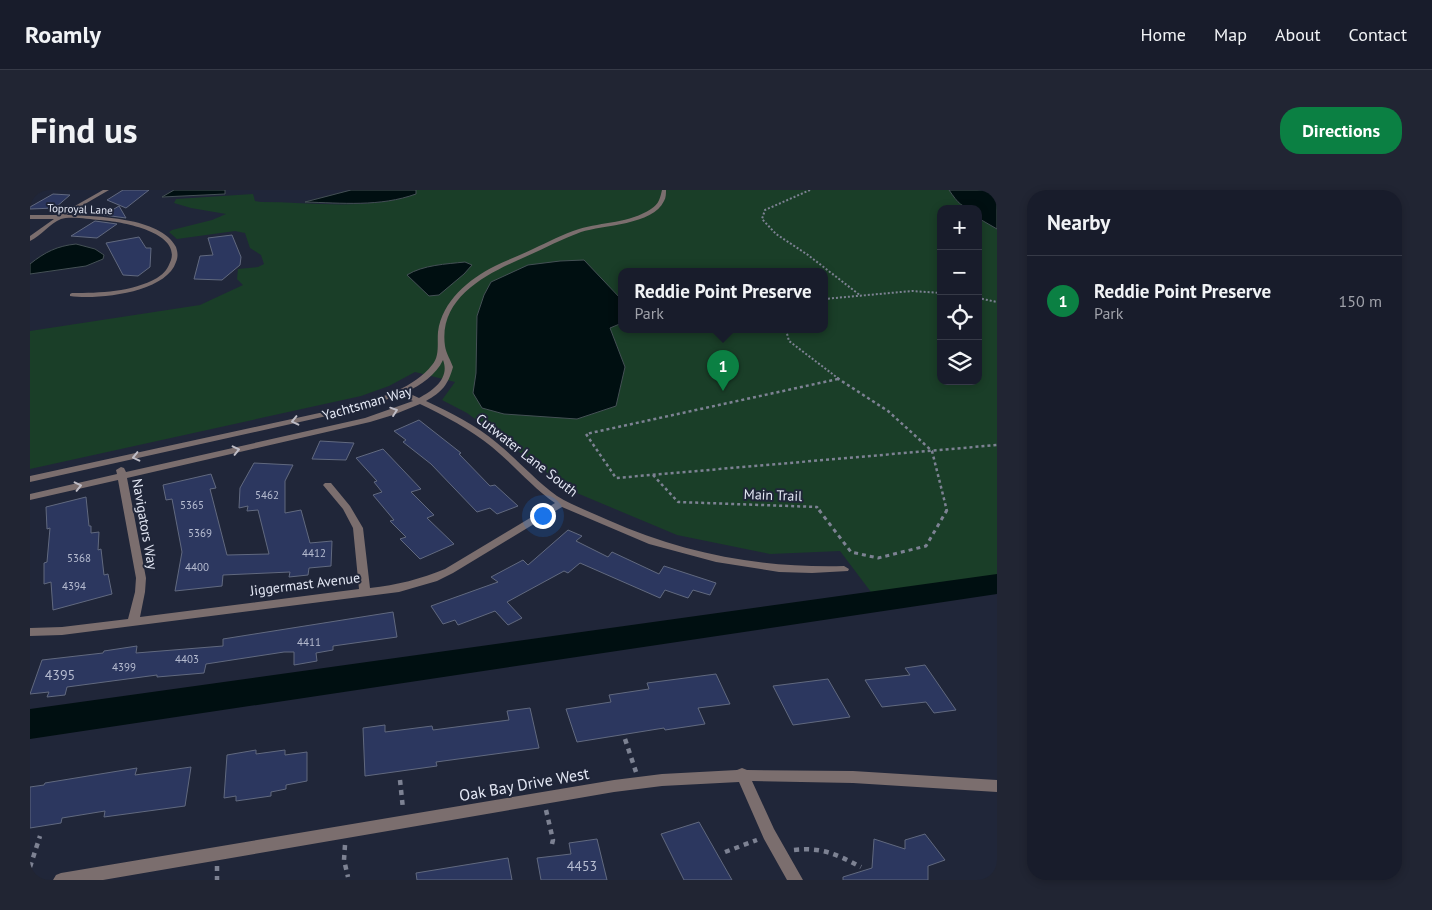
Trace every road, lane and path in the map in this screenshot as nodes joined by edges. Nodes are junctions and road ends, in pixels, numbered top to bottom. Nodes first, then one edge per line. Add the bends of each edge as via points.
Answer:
1 (107, 190) edge
2 (664, 190) edge
3 (810, 190) edge
4 (30, 218) edge
5 (62, 218) junction
6 (30, 238) edge
7 (30, 247) edge
8 (825, 268) edge
9 (828, 270) edge
10 (937, 293) edge
11 (72, 295) dead end
12 (861, 296) junction
13 (828, 299) edge
14 (982, 299) edge
15 (997, 302) edge
16 (787, 333) edge
17 (443, 350) junction
18 (838, 379) junction
19 (400, 392) junction
20 (421, 402) junction
21 (997, 445) edge
22 (932, 451) junction
23 (119, 460) junction
24 (653, 475) junction
25 (122, 476) junction
26 (30, 480) edge
27 (328, 485) dead end
28 (30, 497) edge
29 (562, 503) junction
30 (844, 569) dead end
31 (365, 592) junction
32 (133, 622) junction
33 (30, 632) edge
34 (625, 739) dead end
35 (742, 774) junction
36 (400, 780) dead end
37 (640, 783) junction
38 (997, 786) edge
39 (543, 798) junction
40 (405, 822) junction
41 (346, 832) junction
42 (40, 836) dead end
43 (771, 837) junction
44 (551, 848) dead end
45 (725, 852) dead end
46 (779, 852) junction
47 (30, 867) edge
48 (861, 867) dead end
49 (348, 877) dead end
50 (61, 880) edge
51 (796, 880) edge

1 - 5 street
2 - 17 street via 665,196 656,208 641,217 580,231 476,279 457,298 444,318
3 - 8 path via 765,210 762,219 776,234
4 - 5 street, Toproyal Lane
5 - 6 street via 50,222
5 - 7 street
5 - 11 street, Toproyal Lane via 111,219 144,227 162,235 174,250 172,267 155,282 115,292
9 - 12 path
10 - 12 path via 912,291
12 - 13 path
14 - 15 path
16 - 18 path via 789,341
17 - 19 street, Yachtsman Way via 436,366
17 - 20 street, Yachtsman Way via 450,360 446,382
18 - 22 path via 888,412
18 - 24 path, Main Trail via 586,434 616,478
19 - 20 street, Cutwater Lane South
19 -> 23 street, Yachtsman Way via 358,407
25 -> 20 street, Yachtsman Way via 378,417
20 - 29 street, Cutwater Lane South via 476,431
21 - 22 path, Main Trail
22 - 24 path, Main Trail
22 - 24 path, Main Trail via 947,510 926,546 878,558 851,552 817,507 678,502
23 - 25 street, Navigators Way
23 - 26 street, Yachtsman Way
28 -> 25 street, Yachtsman Way
25 - 32 street, Navigators Way via 141,578
27 - 31 street via 358,528
29 - 30 street, Cutwater Lane South via 619,530 716,560 793,570
29 - 31 street, Jiggermast Avenue via 449,571 399,588
31 - 32 street, Jiggermast Avenue
32 - 33 street, Jiggermast Avenue
34 - 37 path
35 - 37 street, Oak Bay Drive West
35 - 38 street, Oak Bay Drive West
35 - 43 street
36 - 40 path
37 - 39 street, Oak Bay Drive West
39 - 40 street, Oak Bay Drive West
39 - 44 path via 553,840
40 - 41 street, Oak Bay Drive West
41 - 49 path via 344,860
41 - 50 street, Oak Bay Drive West
42 - 47 path
43 - 45 path
43 - 46 street
46 - 48 path via 815,847
46 - 51 street

